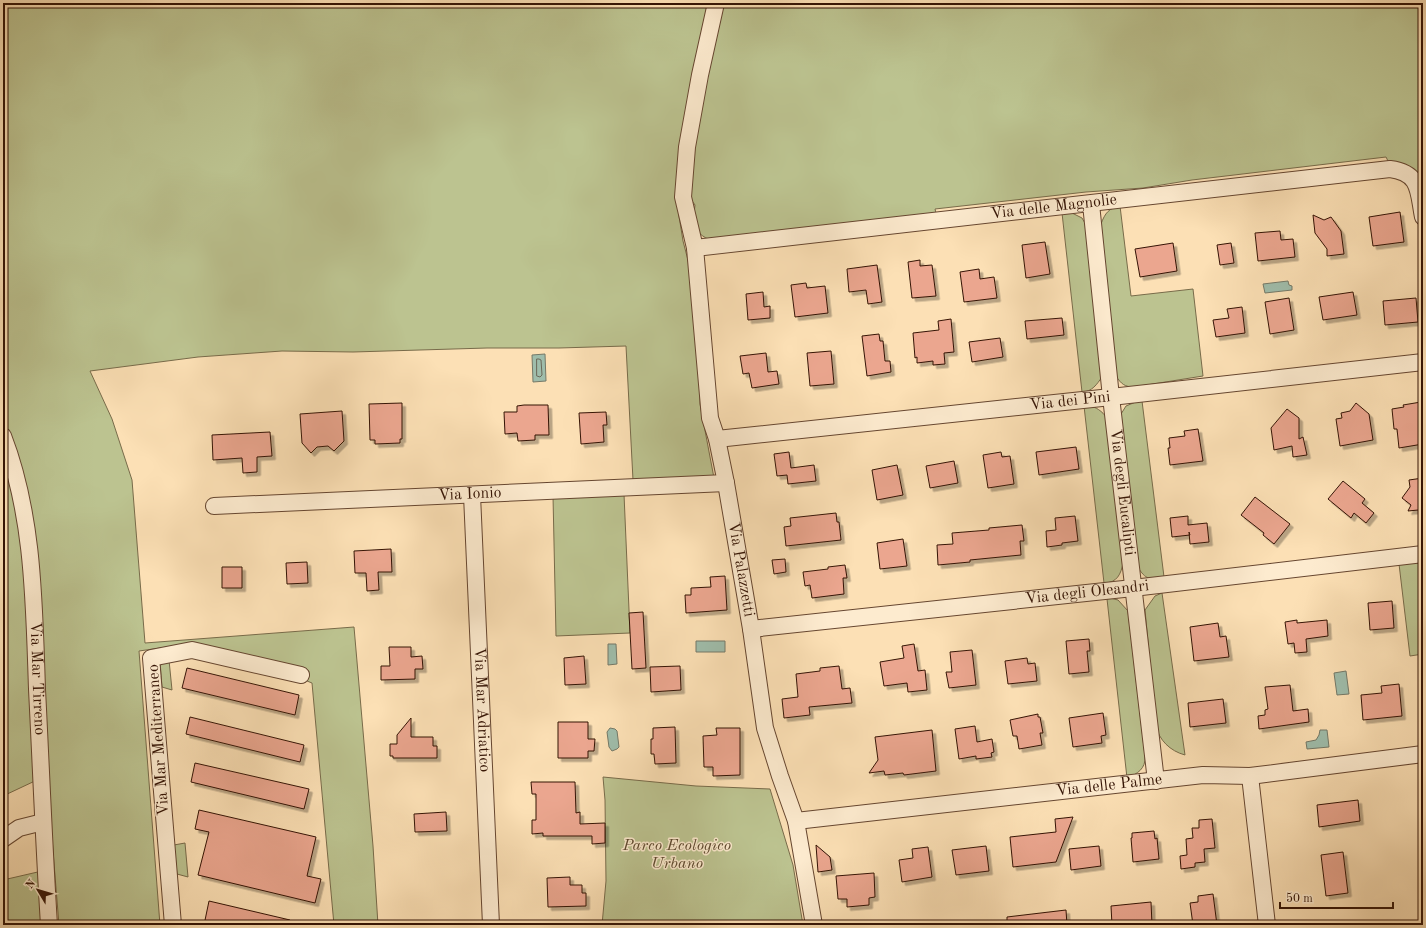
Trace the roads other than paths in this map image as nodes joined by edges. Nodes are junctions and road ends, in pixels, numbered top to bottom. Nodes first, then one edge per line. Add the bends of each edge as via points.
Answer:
1 (716, 3) edge
2 (1091, 204) junction
3 (1423, 217) edge
4 (695, 248) junction
5 (1423, 362) edge
6 (1111, 397) junction
7 (3, 436) edge
8 (717, 439) junction
9 (726, 482) junction
10 (472, 495) junction
11 (214, 506) dead end
12 (1423, 554) edge
13 (1133, 588) junction
14 (751, 629) junction
15 (301, 675) dead end
16 (1423, 754) edge
17 (1250, 776) junction
18 (1156, 781) junction
19 (796, 821) junction
20 (43, 822) junction
21 (3, 839) edge
22 (49, 925) edge
23 (173, 925) edge
24 (491, 925) edge
25 (814, 925) edge
26 (1267, 925) edge

1 - 4 street, Via Palazzetti via 700,75 683,197
2 - 3 street, Via delle Magnolie via 1390,169 1401,170 1411,176 1417,185
2 - 4 street, Via delle Magnolie
2 - 6 street, Via degli Eucalipti
4 - 8 street, Via Palazzetti via 710,418
5 - 6 street, Via dei Pini
6 - 8 street, Via dei Pini
6 - 13 street, Via degli Eucalipti
7 - 20 street, Via Mar Tirreno via 19,483 27,530 35,623
8 - 9 street, Via Palazzetti
9 - 10 street, Via Ionio
9 - 14 street, Via Palazzetti
10 - 11 street, Via Ionio
10 - 24 street, Via Mar Adriatico
12 - 13 street, Via degli Oleandri
13 - 14 street, Via degli Oleandri
13 - 18 street, Via degli Eucalipti
14 - 19 street, Via Palazzetti via 765,728
15 - 23 street, Via Mar Mediterraneo via 192,650 151,658
16 - 17 street, Via delle Palme
17 - 18 street, Via delle Palme via 1203,775
17 - 26 street
18 - 19 street, Via delle Palme
19 - 25 street, Via Palazzetti
20 - 21 street via 19,828
20 - 22 street, Via Mar Tirreno

